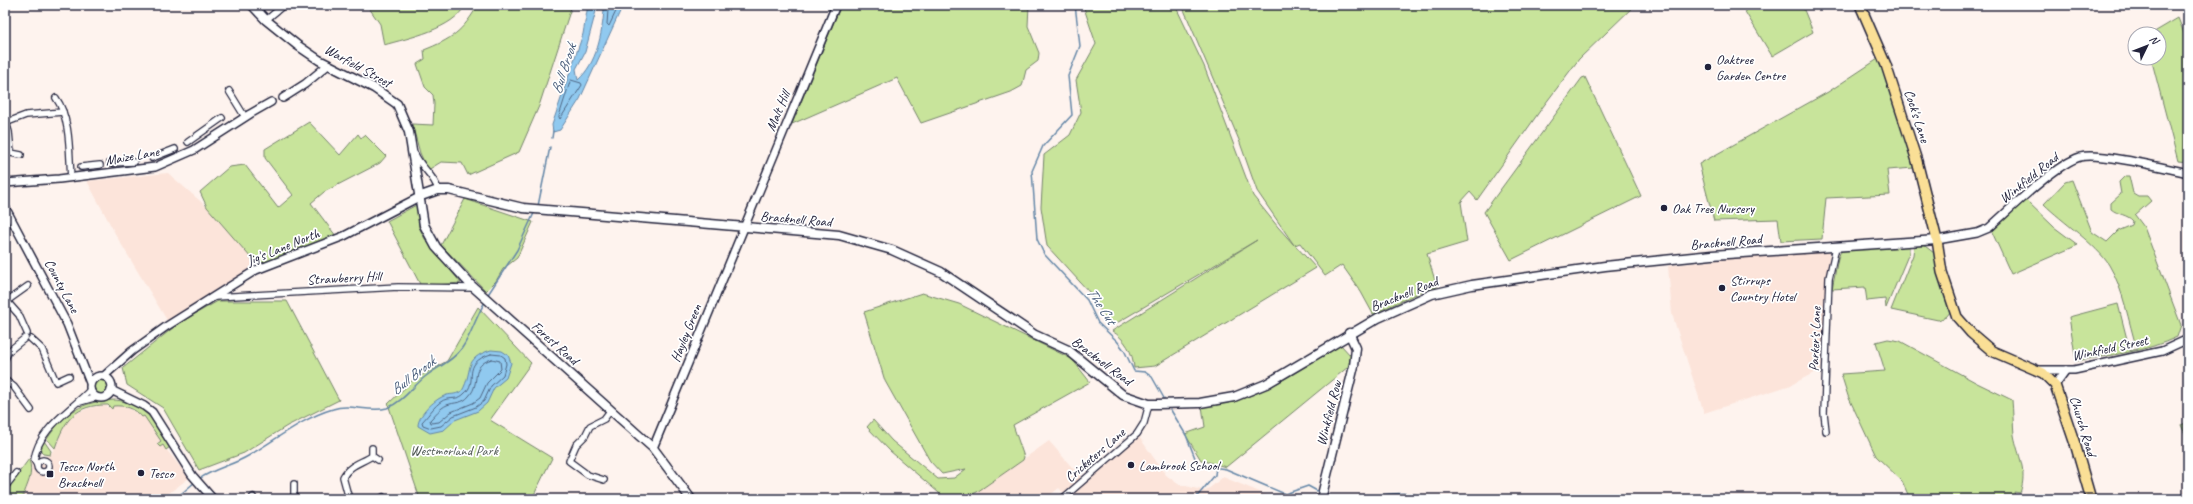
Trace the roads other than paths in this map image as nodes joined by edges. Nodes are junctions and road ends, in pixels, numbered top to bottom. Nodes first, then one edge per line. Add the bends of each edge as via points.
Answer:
1 (252, 5) edge
2 (284, 5) edge
3 (836, 5) edge
4 (1860, 5) edge
5 (266, 20) junction
6 (328, 65) junction
7 (229, 92) dead end
8 (56, 98) dead end
9 (283, 98) dead end
10 (271, 102) dead end
11 (62, 112) junction
12 (245, 117) junction
13 (222, 118) dead end
14 (5, 122) edge
15 (199, 134) junction
16 (188, 142) dead end
17 (206, 143) junction
18 (175, 149) dead end
19 (413, 150) junction
20 (166, 153) junction
21 (21, 155) dead end
22 (152, 158) dead end
23 (134, 162) dead end
24 (170, 162) junction
25 (110, 163) dead end
26 (123, 164) junction
27 (100, 165) dead end
28 (92, 166) junction
29 (81, 167) dead end
30 (124, 172) junction
31 (2188, 173) edge
32 (93, 175) junction
33 (431, 177) junction
34 (71, 178) junction
35 (5, 183) edge
36 (438, 190) junction
37 (449, 190) junction
38 (421, 196) junction
39 (5, 207) edge
40 (5, 211) edge
41 (12, 220) junction
42 (744, 228) junction
43 (1938, 240) junction
44 (1836, 247) junction
45 (28, 286) dead end
46 (474, 288) junction
47 (216, 297) junction
48 (6, 300) edge
49 (1349, 333) junction
50 (26, 335) junction
51 (2188, 339) edge
52 (5, 359) edge
53 (123, 361) junction
54 (83, 365) junction
55 (2036, 370) junction
56 (2066, 370) junction
57 (69, 376) dead end
58 (101, 376) junction
59 (5, 380) edge
60 (2055, 385) junction
61 (90, 386) junction
62 (109, 390) junction
63 (97, 397) junction
64 (1149, 404) junction
65 (74, 405) junction
66 (30, 410) dead end
67 (610, 411) junction
68 (1826, 431) dead end
69 (38, 445) junction
70 (372, 448) dead end
71 (653, 448) junction
72 (372, 456) junction
73 (42, 460) junction
74 (378, 460) dead end
75 (37, 465) junction
76 (16, 473) dead end
77 (604, 480) dead end
78 (294, 484) dead end
79 (5, 487) edge
80 (210, 497) edge
81 (286, 499) edge
82 (295, 499) edge
83 (349, 499) edge
84 (359, 499) edge
85 (364, 499) edge
86 (691, 499) edge
87 (1062, 499) edge
88 (1321, 499) edge
89 (2091, 499) edge

1 - 5 main road, Warfield Street
2 - 5 street
3 - 42 street, Malt Hill
4 - 43 main road, Cock's Lane via 1886,65 1917,162
5 - 6 main road, Warfield Street via 297,45
6 - 9 street via 306,84
6 - 19 main road, Warfield Street via 374,88 397,104 409,132
7 - 12 street
8 - 11 street
10 - 12 street, Maize Lane
11 - 14 street via 26,114
11 - 34 street
12 - 17 street, Maize Lane
13 - 15 street
14 - 21 street via 10,132 11,153
15 - 16 street
15 - 17 street
17 - 24 street, Maize Lane
18 - 20 street
19 - 33 street via 421,166
19 - 38 main road, Warfield Street
20 - 22 street
20 - 24 street
23 - 26 street
24 - 30 street, Maize Lane
25 - 26 street
26 - 30 street
27 - 28 street
28 - 29 street
28 - 32 street
30 - 32 street, Maize Lane
31 - 43 street, Winkfield Road via 2097,156 2078,158 2052,173 1989,228 1977,233
32 - 34 street, Maize Lane
33 - 36 street
33 - 37 street
34 - 35 street, Maize Lane
36 - 37 main road, Bracknell Road
36 - 38 main road, Bracknell Road
37 - 42 main road, Bracknell Road via 492,202 536,209
38 - 46 main road, Forest Road via 422,214 430,237 442,254
38 - 47 street, Jig's Lane North via 344,236 256,270
39 - 41 street, County Lane
40 - 41 street, County Lane
41 - 54 street, County Lane via 67,324
42 - 64 main road, Bracknell Road via 839,235 892,250 941,272 1035,335 1068,350 1123,395
42 - 71 street, Hayley Green
43 - 44 main road, Bracknell Road
43 - 55 main road, Cock's Lane via 1942,272 1957,317 1992,351
44 - 49 main road, Bracknell Road via 1605,266 1472,285 1432,294
44 - 68 street, Parker's Lane via 1829,278 1824,413
45 - 48 street
46 - 47 street, Strawberry Hill via 398,287
46 - 67 main road, Forest Road
47 - 53 street, Jig's Lane North via 167,326 132,351
48 - 50 street via 19,315
49 - 64 main road, Bracknell Road via 1266,384 1234,397 1200,403
49 - 88 main road, Winkfield Row via 1356,348 1354,366
50 - 52 street via 9,351
50 - 57 street via 28,340 31,339 42,349 56,382
51 - 56 street, Winkfield Street via 2162,350
53 - 58 street, Jig's Lane North
53 - 62 street, Jig's Lane North
54 - 58 street
54 - 61 street, County Lane
55 - 56 street, Winkfield Street
55 - 60 main road, Church Road
56 - 60 street
58 - 61 street, Jig's Lane North
58 - 62 street
59 - 66 street via 14,386
60 - 89 main road, Church Road
61 - 63 street
61 - 65 street
62 - 63 street
62 - 80 street via 144,406 158,419 192,475
63 - 65 street
64 - 87 street, Cricketers Lane via 1138,434
65 - 69 street via 58,418
67 - 71 main road, Forest Road
67 - 77 street via 604,419 590,426 569,460 588,476
69 - 73 street
69 - 75 street via 34,460
70 - 72 street
71 - 86 main road, Forest Road
72 - 74 street
72 - 83 street via 351,467 343,477
73 - 75 street
73 - 75 street via 49,463 48,471 41,472
76 - 79 street
78 - 82 street
81 - 82 street
84 - 85 street

